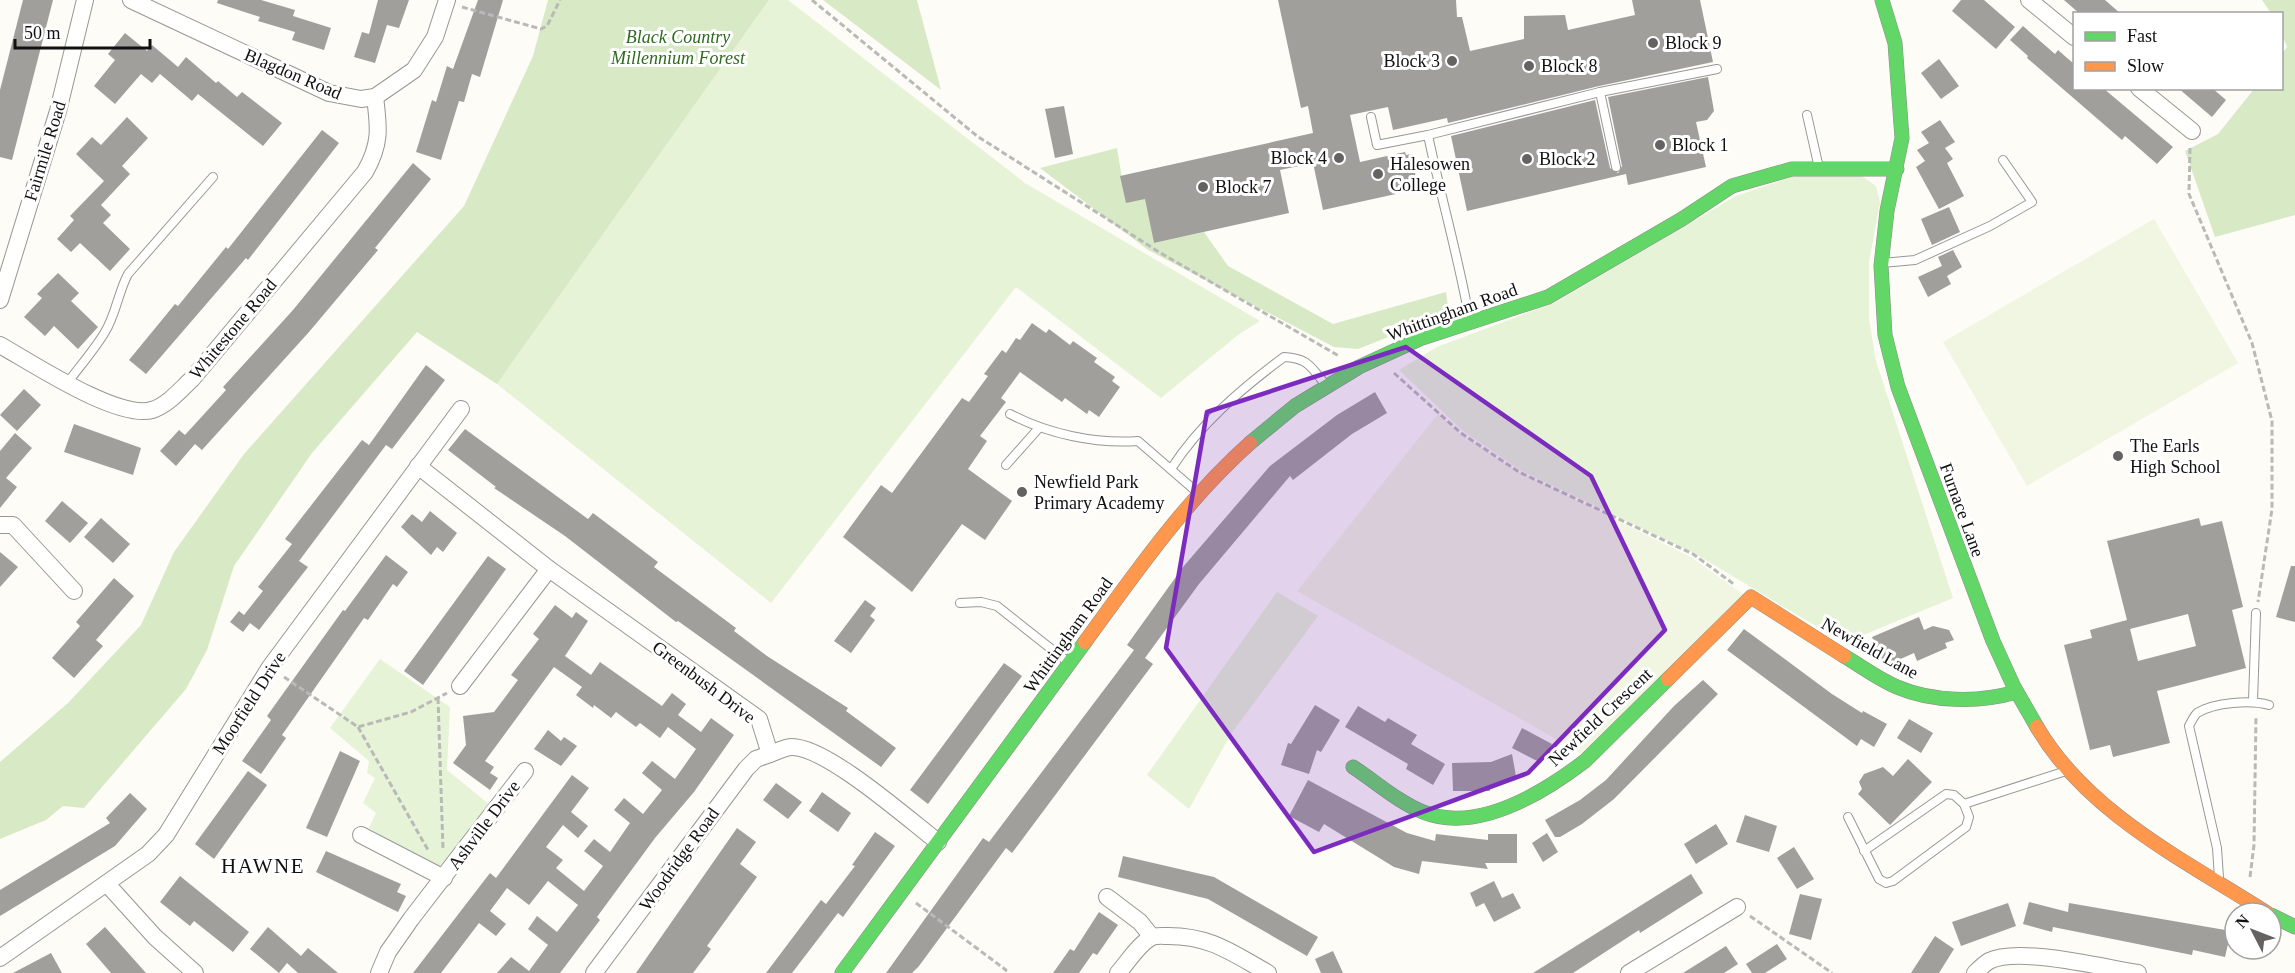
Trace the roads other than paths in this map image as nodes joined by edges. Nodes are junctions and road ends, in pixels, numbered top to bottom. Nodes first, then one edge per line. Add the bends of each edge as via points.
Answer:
1 (85, 0) edge
2 (131, 0) edge
3 (1882, 0) edge
4 (2029, 0) edge
5 (447, 1) edge
6 (2073, 36) edge
7 (1717, 69) dead end
8 (2141, 90) edge
9 (1600, 92) junction
10 (375, 97) junction
11 (1807, 115) dead end
12 (1371, 117) dead end
13 (2192, 131) road end
14 (1428, 135) junction
15 (2003, 160) dead end
16 (1616, 167) dead end
17 (1819, 168) junction
18 (1897, 169) junction
19 (213, 177) dead end
20 (1882, 263) junction
21 (0, 300) edge
22 (1470, 322) junction
23 (0, 345) edge
24 (68, 382) junction
25 (1326, 386) junction
26 (461, 409) dead end
27 (1010, 414) dead end
28 (1038, 429) junction
29 (1006, 465) dead end
30 (418, 466) junction
31 (1171, 469) junction
32 (1198, 493) junction
33 (0, 525) edge
34 (549, 569) junction
35 (74, 591) dead end
36 (1751, 597) joint
37 (960, 603) dead end
38 (2256, 613) road end
39 (1069, 664) junction
40 (460, 686) road end
41 (2016, 692) junction
42 (2255, 701) junction
43 (2269, 705) dead end
44 (770, 754) junction
45 (1353, 767) dead end
46 (2069, 770) junction
47 (525, 771) dead end
48 (1964, 804) junction
49 (1848, 818) dead end
50 (361, 836) dead end
51 (938, 842) junction
52 (1864, 850) junction
53 (444, 878) junction
54 (2220, 882) junction
55 (107, 884) junction
56 (1107, 897) dead end
57 (2249, 901) edge
58 (1737, 907) road end
59 (1152, 937) junction
60 (0, 958) edge
61 (195, 973) edge
62 (379, 973) edge
63 (594, 973) edge
64 (842, 973) edge
65 (1119, 973) edge
66 (1268, 973) edge
67 (1629, 973) edge
68 (1975, 973) edge
69 (2138, 973) edge

1 - 21 street, Fairmile Road via 58,111
2 - 10 street, Blagdon Road via 328,93 361,99
3 - 18 street, Furnace Lane via 1895,43 1900,84 1902,138
4 - 6 street
5 - 10 street via 435,37 414,70
7 - 9 lane
8 - 13 street
9 - 14 lane
9 - 16 lane
10 - 24 street, Whitestone Road via 379,129 376,153 365,172 192,379 169,401 153,410 136,412 114,407
11 - 17 lane
12 - 14 lane via 1377,145
14 - 22 lane
15 - 20 lane via 2032,202 1915,260
17 - 18 street, Whittingham Road
17 - 22 street, Whittingham Road via 1792,169 1732,186 1548,297
18 - 20 street, Furnace Lane via 1887,211
19 - 24 lane via 128,274 105,332
20 - 41 street, Furnace Lane via 1885,335 1898,387 1990,635
22 - 25 street, Whittingham Road via 1422,338
23 - 24 street, Whitestone Road
25 - 31 lane via 1299,357 1284,357 1215,415 1188,442
25 - 32 street, Whittingham Road via 1254,439
26 - 30 street, Moorfield Drive
27 - 28 lane
28 - 29 lane
28 - 31 lane via 1116,443 1138,441
30 - 34 street, Greenbush Drive
30 - 55 street, Moorfield Drive via 270,667 166,835 148,855
31 - 32 lane
32 - 39 street, Whittingham Road
33 - 35 street via 13,525
34 - 40 street
34 - 44 street, Greenbush Drive via 759,719
36 - 41 street, Newfield Lane via 1895,686 1922,696 1992,699
36 - 45 street, Newfield Crescent via 1585,761 1565,777 1516,804 1479,814 1431,815
37 - 39 lane via 997,606
38 - 42 lane
39 - 51 street, Whittingham Road
41 - 46 street, Furnace Lane via 2046,742
42 - 43 lane
42 - 54 lane via 2196,714 2189,726 2217,848
44 - 51 street via 790,746 833,762
44 - 63 street, Woodridge Road via 756,759 746,769
46 - 48 lane
46 - 54 street, Furnace Lane via 2079,783 2144,834
47 - 53 street, Ashville Drive
48 - 52 lane via 1954,795 1946,794
48 - 52 lane via 1969,817 1966,827 1893,881 1879,879
49 - 52 lane
50 - 53 street, Ashville Drive
51 - 64 street, Whittingham Road
53 - 62 street, Ashville Drive via 388,952
54 - 57 street, Furnace Lane
55 - 60 street, Moorfield Drive
55 - 61 street via 155,937
56 - 59 street via 1140,922
58 - 67 street
59 - 65 street
59 - 66 street via 1198,937
68 - 69 street via 1990,960 2018,956

